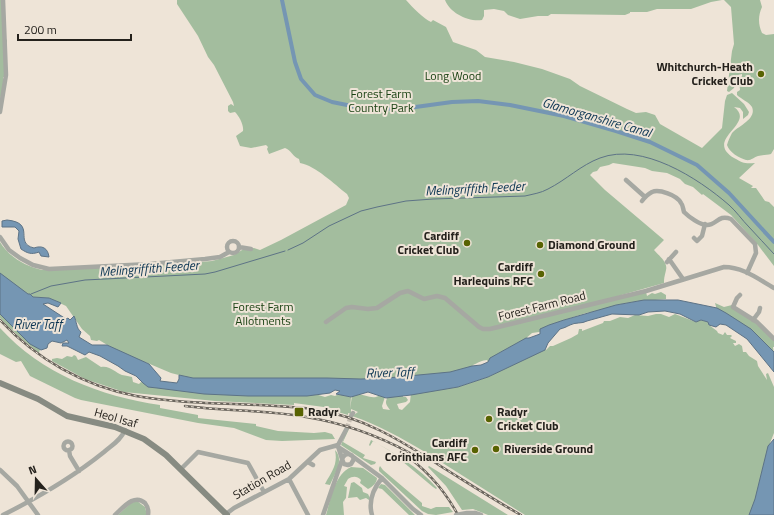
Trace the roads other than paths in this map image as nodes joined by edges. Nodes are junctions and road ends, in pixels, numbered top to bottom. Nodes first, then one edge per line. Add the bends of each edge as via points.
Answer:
1 (3, 0) edge
2 (0, 112) edge
3 (626, 180) dead end
4 (705, 224) junction
5 (0, 237) edge
6 (694, 238) dead end
7 (239, 247) junction
8 (251, 248) dead end
9 (229, 252) junction
10 (676, 252) dead end
11 (746, 272) junction
12 (683, 279) junction
13 (774, 288) edge
14 (740, 295) dead end
15 (760, 308) dead end
16 (753, 320) junction
17 (326, 322) dead end
18 (774, 338) edge
19 (0, 383) edge
20 (347, 428) tunnel mouth
21 (125, 430) junction
22 (338, 446) junction
23 (69, 450) dead end
24 (350, 454) junction
25 (342, 459) junction
26 (308, 462) junction
27 (363, 464) junction
28 (313, 465) dead end
29 (350, 465) junction
30 (181, 469) junction
31 (0, 470) edge
32 (79, 471) junction
33 (339, 471) junction
34 (290, 478) junction
35 (382, 478) junction
36 (264, 492) junction
37 (29, 502) junction
38 (225, 514) edge
39 (3, 515) edge
40 (38, 515) edge
41 (115, 515) edge
42 (148, 515) edge
43 (308, 515) edge
44 (323, 515) edge
45 (372, 515) edge
46 (419, 515) edge
47 (456, 515) edge
48 (481, 515) edge

1 - 2 street via 6,75
3 - 4 street via 644,199 649,193 658,191 672,196 681,202 684,212
4 - 6 street via 702,236 697,241
4 - 11 street via 712,224 726,217 731,219 755,244 756,254
5 - 9 street via 9,250 20,258 49,269 205,260
7 - 8 street
7 - 9 street via 235,253
7 - 9 street via 237,242 231,241 227,246
10 - 12 street via 668,260
11 - 12 street, Forest Farm Road via 724,267
11 - 13 street, Forest Farm Road
12 - 17 street, Forest Farm Road via 646,291 490,329 483,329 445,298 439,296 424,299 408,291 400,293 377,308 346,308
14 - 16 street via 733,307
15 - 16 street
16 - 18 street
19 - 21 main road, Heol Isaf via 67,416
20 - 22 street
21 - 30 main road, Heol Isaf via 153,444
21 - 32 street via 121,438
22 - 24 street
22 - 25 street
22 - 26 street, Station Road via 320,450
23 - 32 street
24 - 25 street via 344,455
24 - 27 street
24 - 29 street via 354,459
25 - 29 street via 344,464
25 - 33 street
26 - 28 street, Station Road
26 - 34 street, Station Road
27 - 29 street
27 - 35 street
29 - 33 street
30 - 36 street via 198,452 248,463
30 - 38 main road, Heol Isaf
31 - 37 street via 14,482
32 - 37 street
33 - 44 street
34 - 36 street, Station Road
34 - 43 street
35 - 45 street via 373,492 370,504
35 - 46 street
36 - 38 street, Station Road
37 - 39 street
37 - 40 street
41 - 42 street via 130,501 136,499 146,505
47 - 48 street, bridge

